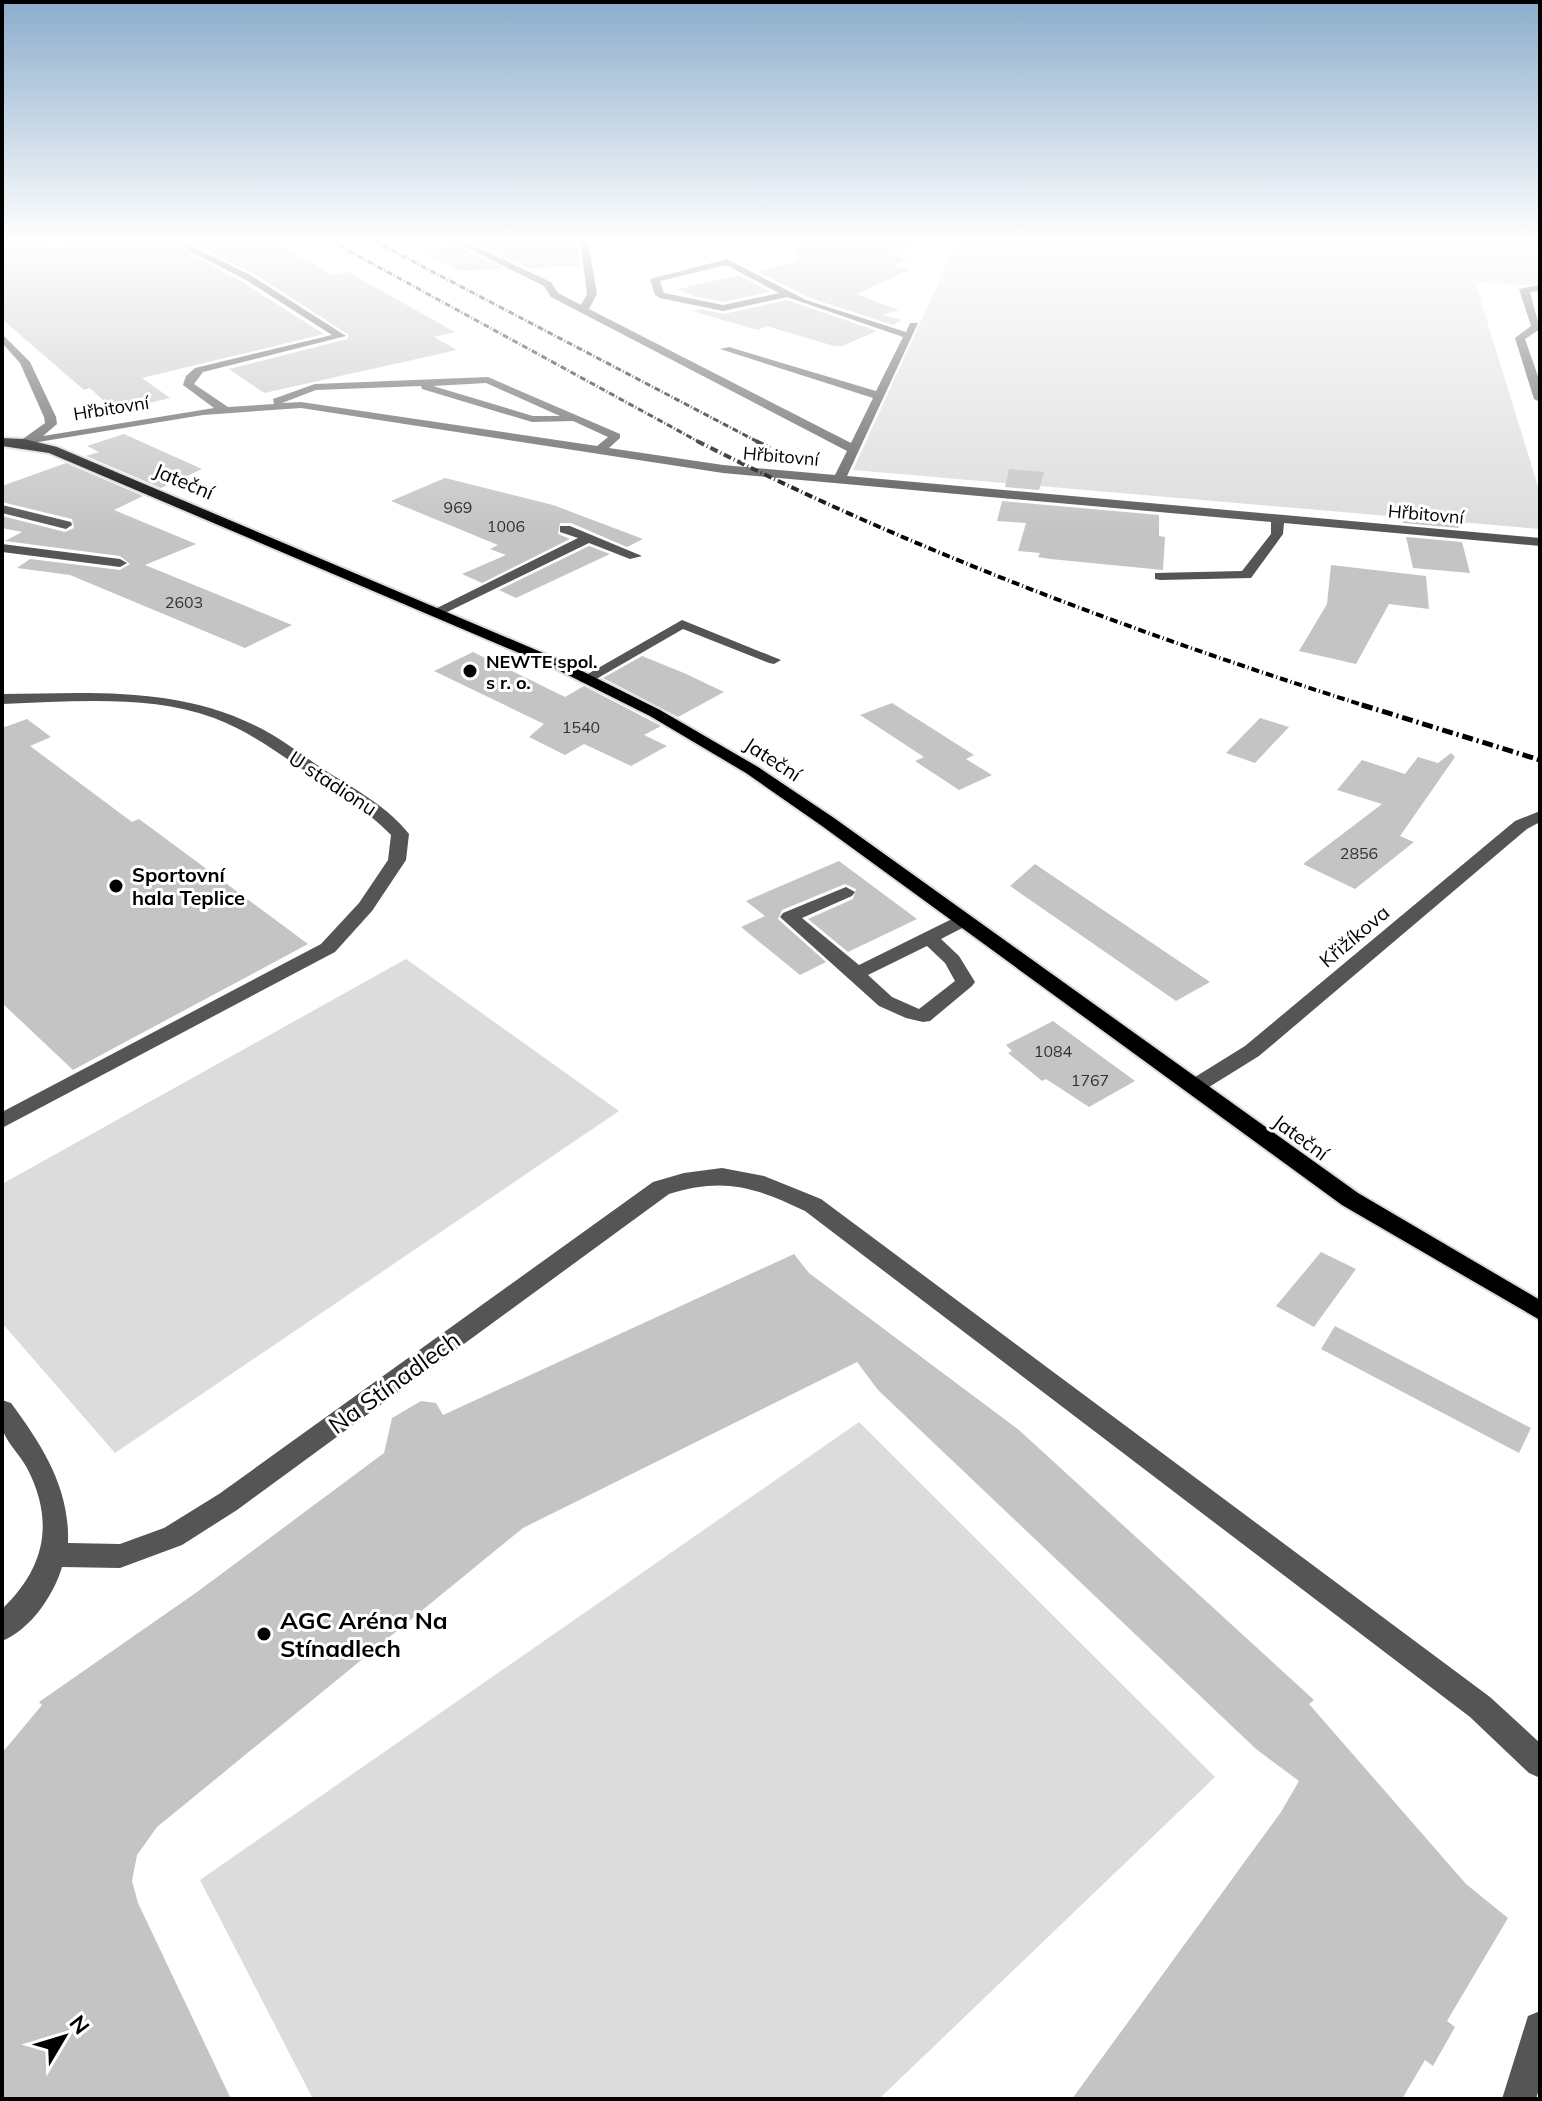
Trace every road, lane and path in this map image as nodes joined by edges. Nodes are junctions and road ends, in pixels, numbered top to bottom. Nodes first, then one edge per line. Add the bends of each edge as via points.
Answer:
1 (3, 338) edge
2 (332, 338) edge
3 (637, 338) edge
4 (908, 338) edge
5 (1520, 338) edge
6 (725, 349) dead end
7 (411, 382) junction
8 (880, 396) junction
9 (1540, 399) edge
10 (271, 405) junction
11 (225, 410) junction
12 (578, 419) junction
13 (2, 442) edge
14 (24, 443) junction
15 (600, 450) junction
16 (855, 450) junction
17 (839, 480) junction
18 (2, 509) edge
19 (1278, 519) junction
20 (66, 525) dead end
21 (565, 529) dead end
22 (589, 538) junction
23 (1540, 542) edge
24 (2, 548) edge
25 (635, 556) dead end
26 (120, 563) dead end
27 (1160, 576) dead end
28 (436, 612) junction
29 (774, 660) dead end
30 (586, 679) junction
31 (2, 699) edge
32 (1540, 816) edge
33 (846, 892) dead end
34 (964, 920) junction
35 (929, 937) junction
36 (857, 973) junction
37 (1194, 1087) junction
38 (2, 1121) edge
39 (1540, 1311) edge
40 (2, 1410) edge
41 (52, 1555) junction
42 (2, 1628) edge
43 (1540, 1763) edge
44 (1540, 2028) edge
45 (1519, 2099) edge

1 - 14 street via 25,362 50,417 51,424
2 - 11 street via 199,370 188,385
3 - 16 street
4 - 8 street
5 - 9 street
6 - 8 street
7 - 10 street via 315,387
7 - 12 street via 532,419
7 - 12 street via 488,380
8 - 16 street
10 - 11 street, Hřbitovní
10 - 15 street, Hřbitovní via 339,409
11 - 14 street, Hřbitovní
12 - 15 street via 616,436
13 - 14 main road, Jateční
14 - 28 main road, Jateční via 53,450
15 - 17 street, Hřbitovní
16 - 17 street
17 - 19 street, Hřbitovní
18 - 20 street
19 - 23 street, Hřbitovní
19 - 27 street via 1277,534 1246,575
21 - 22 street
22 - 25 street
22 - 28 street
24 - 26 street
28 - 30 main road, Jateční
29 - 30 street via 682,624
30 - 34 main road, Jateční via 752,770
31 - 38 street, U stadionu via 171,701 210,712 249,728 380,812 400,834 397,860 366,907 328,948
32 - 37 street, Křižíkova via 1521,825 1252,1051
33 - 36 street via 789,917
34 - 35 street
34 - 37 main road, Jateční
35 - 36 street
35 - 36 street via 965,982 923,1016 880,998
37 - 39 main road, Jateční via 1350,1199
40 - 41 street via 25,1439 53,1495 59,1526
41 - 42 street via 42,1585
41 - 43 street, Na Stínadlech via 120,1556 173,1537 661,1188 723,1175 763,1181 813,1205 1480,1707
44 - 45 street

